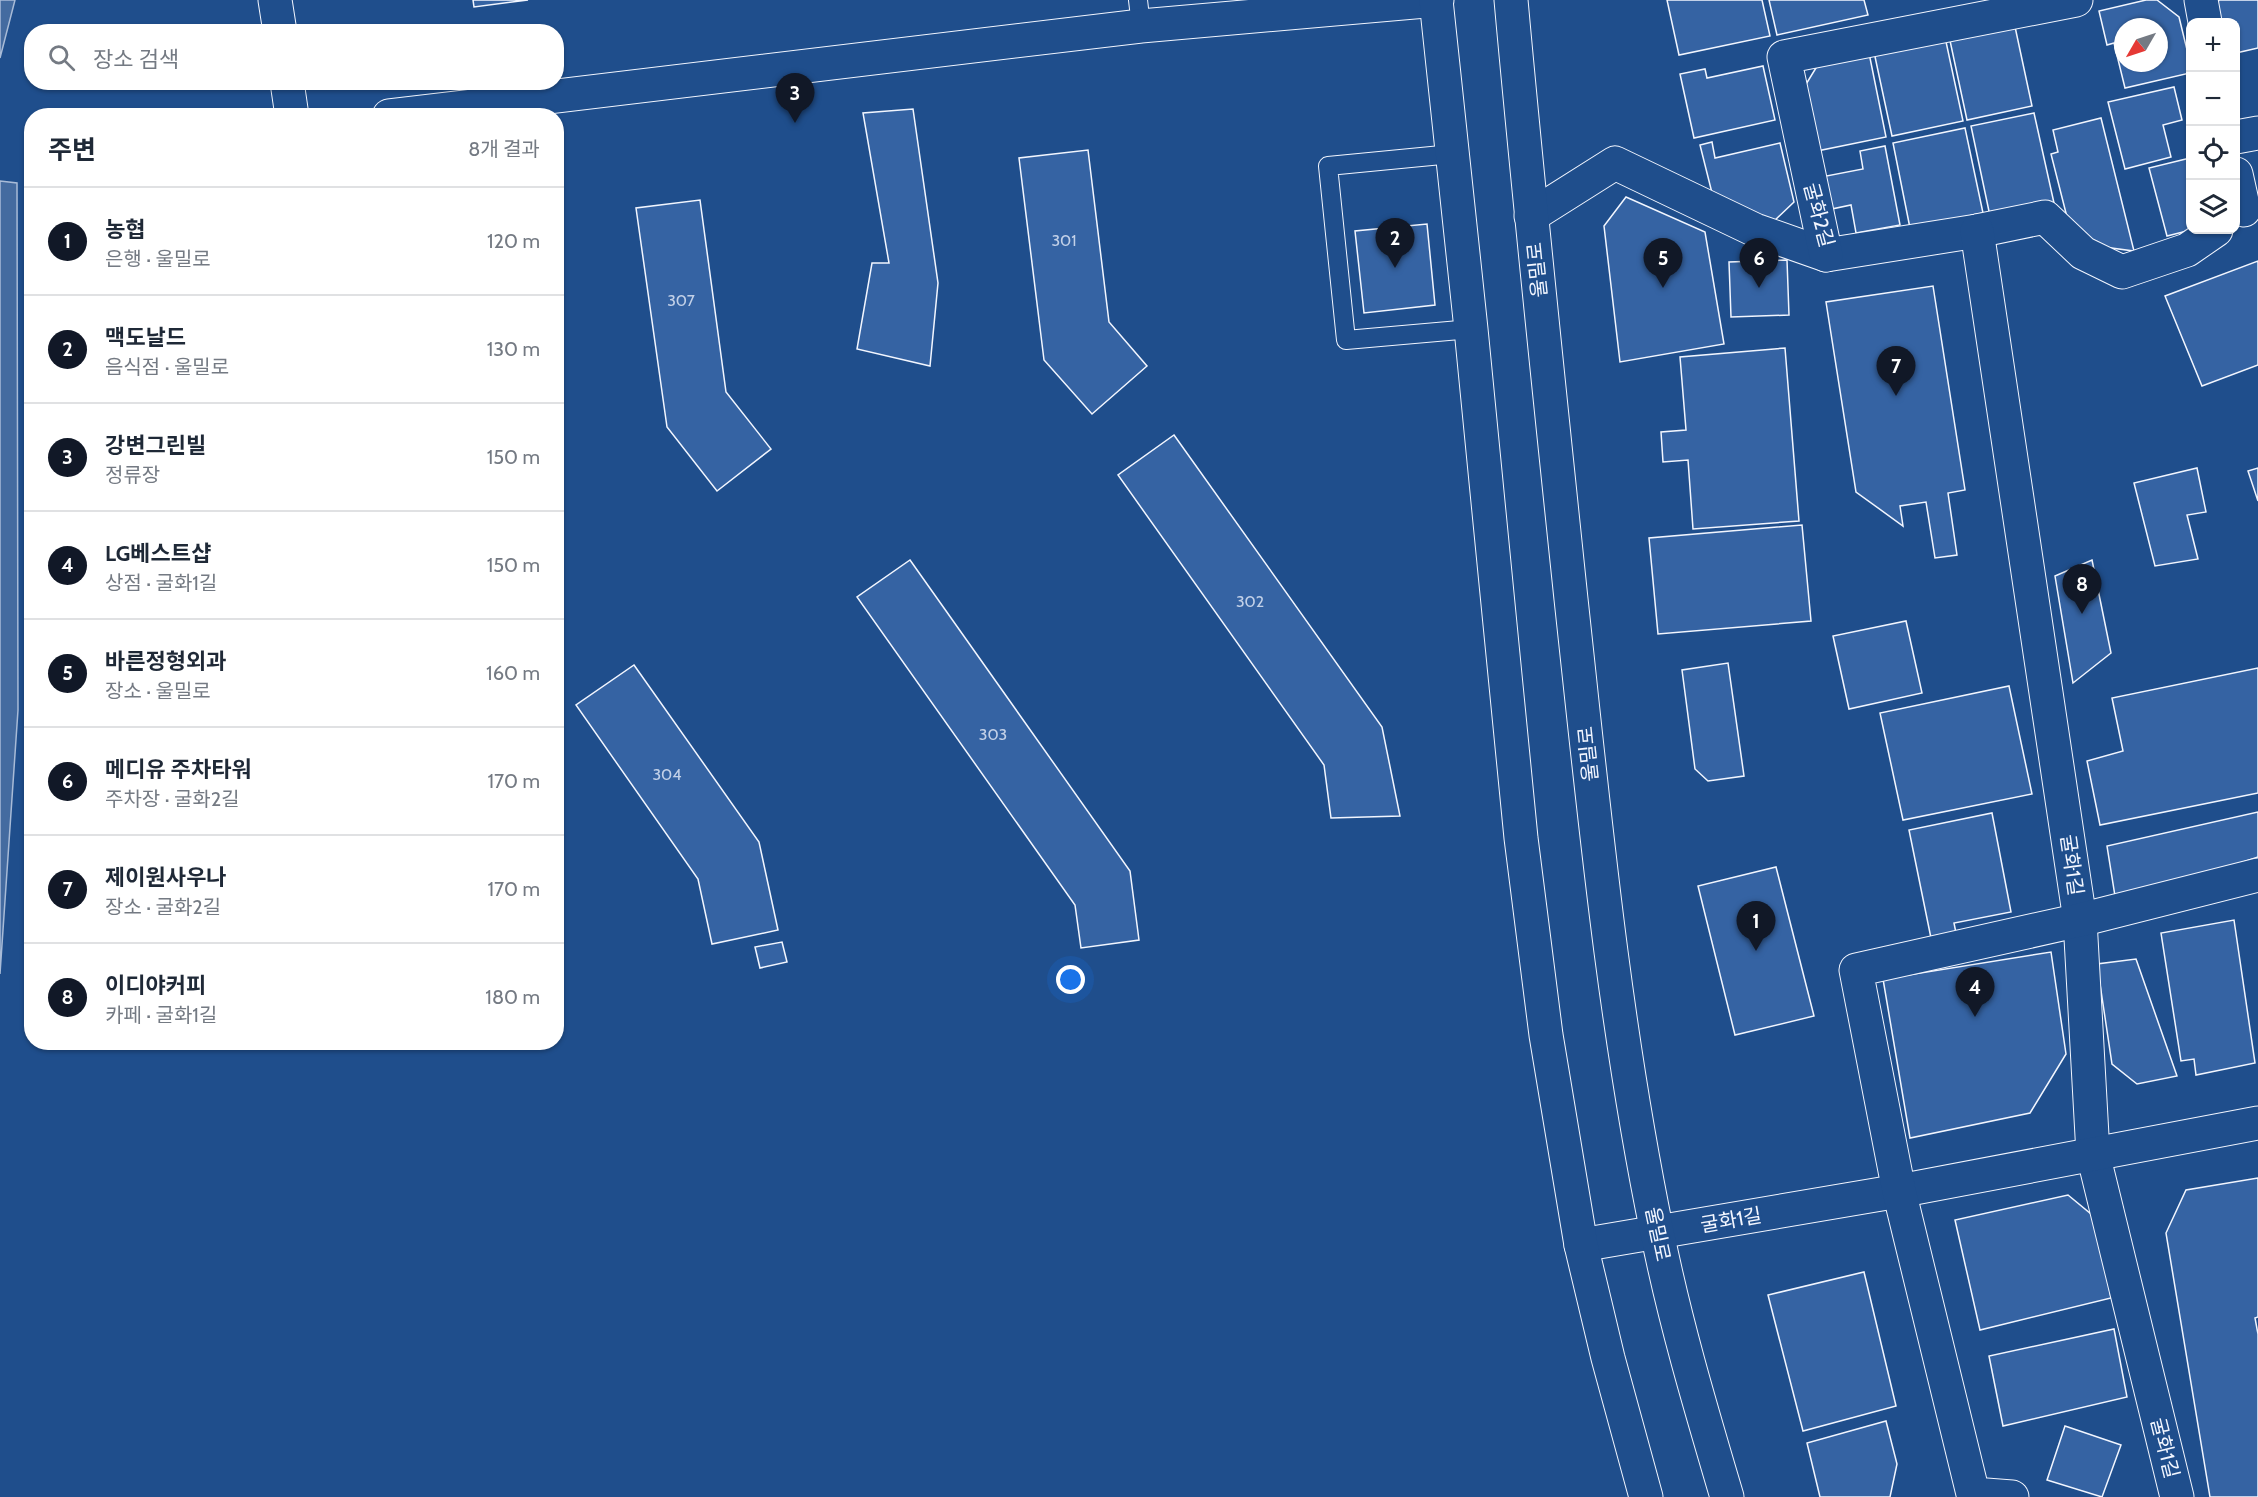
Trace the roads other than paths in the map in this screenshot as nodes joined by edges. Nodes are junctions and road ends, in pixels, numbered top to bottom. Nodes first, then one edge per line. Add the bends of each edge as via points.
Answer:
1 (275, 0) edge
2 (1436, 0) edge
3 (1511, 0) edge
4 (2076, 0) edge
5 (2201, 0) edge
6 (1140, 13) edge
7 (2204, 18) edge
8 (279, 24) edge
9 (288, 90) edge
10 (291, 108) edge
11 (447, 108) edge
12 (2258, 133) edge
13 (2240, 136) edge
14 (1452, 154) junction
15 (2237, 180) edge
16 (2246, 215) edge
17 (1531, 216) junction
18 (1977, 231) junction
19 (2210, 234) edge
20 (1826, 255) junction
21 (1471, 329) junction
22 (2258, 875) edge
23 (2080, 920) junction
24 (2258, 1123) edge
25 (2093, 1154) junction
26 (1899, 1191) junction
27 (1657, 1233) junction
28 (1581, 1245) junction
29 (1973, 1495) edge
30 (1646, 1497) edge
31 (1727, 1497) edge
32 (2012, 1497) edge
33 (2177, 1497) edge

1 - 8 street
2 - 6 street
2 - 14 street
3 - 17 street, 울밀로
4 - 20 street, 굴화2길 via 1784,57
5 - 7 street
6 - 11 street
9 - 10 street
12 - 13 street
14 - 21 street
14 - 21 lane via 1328,166 1346,340
15 - 16 street
17 - 20 street via 1615,164 1755,230
17 - 27 street, 울밀로 via 1610,951
18 - 19 street, 굴화2길 via 2045,217 2083,253 2122,272 2187,250
18 - 20 street, 굴화2길
18 - 23 street, 굴화1길
21 - 28 street via 1521,838 1546,1035
22 - 23 street
23 - 25 street, 굴화1길
23 - 26 street via 1856,970
24 - 25 street, 굴화1길
25 - 26 street, 굴화1길
25 - 33 street, 굴화1길
26 - 27 street, 굴화1길
26 - 29 street
27 - 28 street, 굴화1길
27 - 31 street, 울밀로 via 1681,1340
28 - 30 street
29 - 32 street

